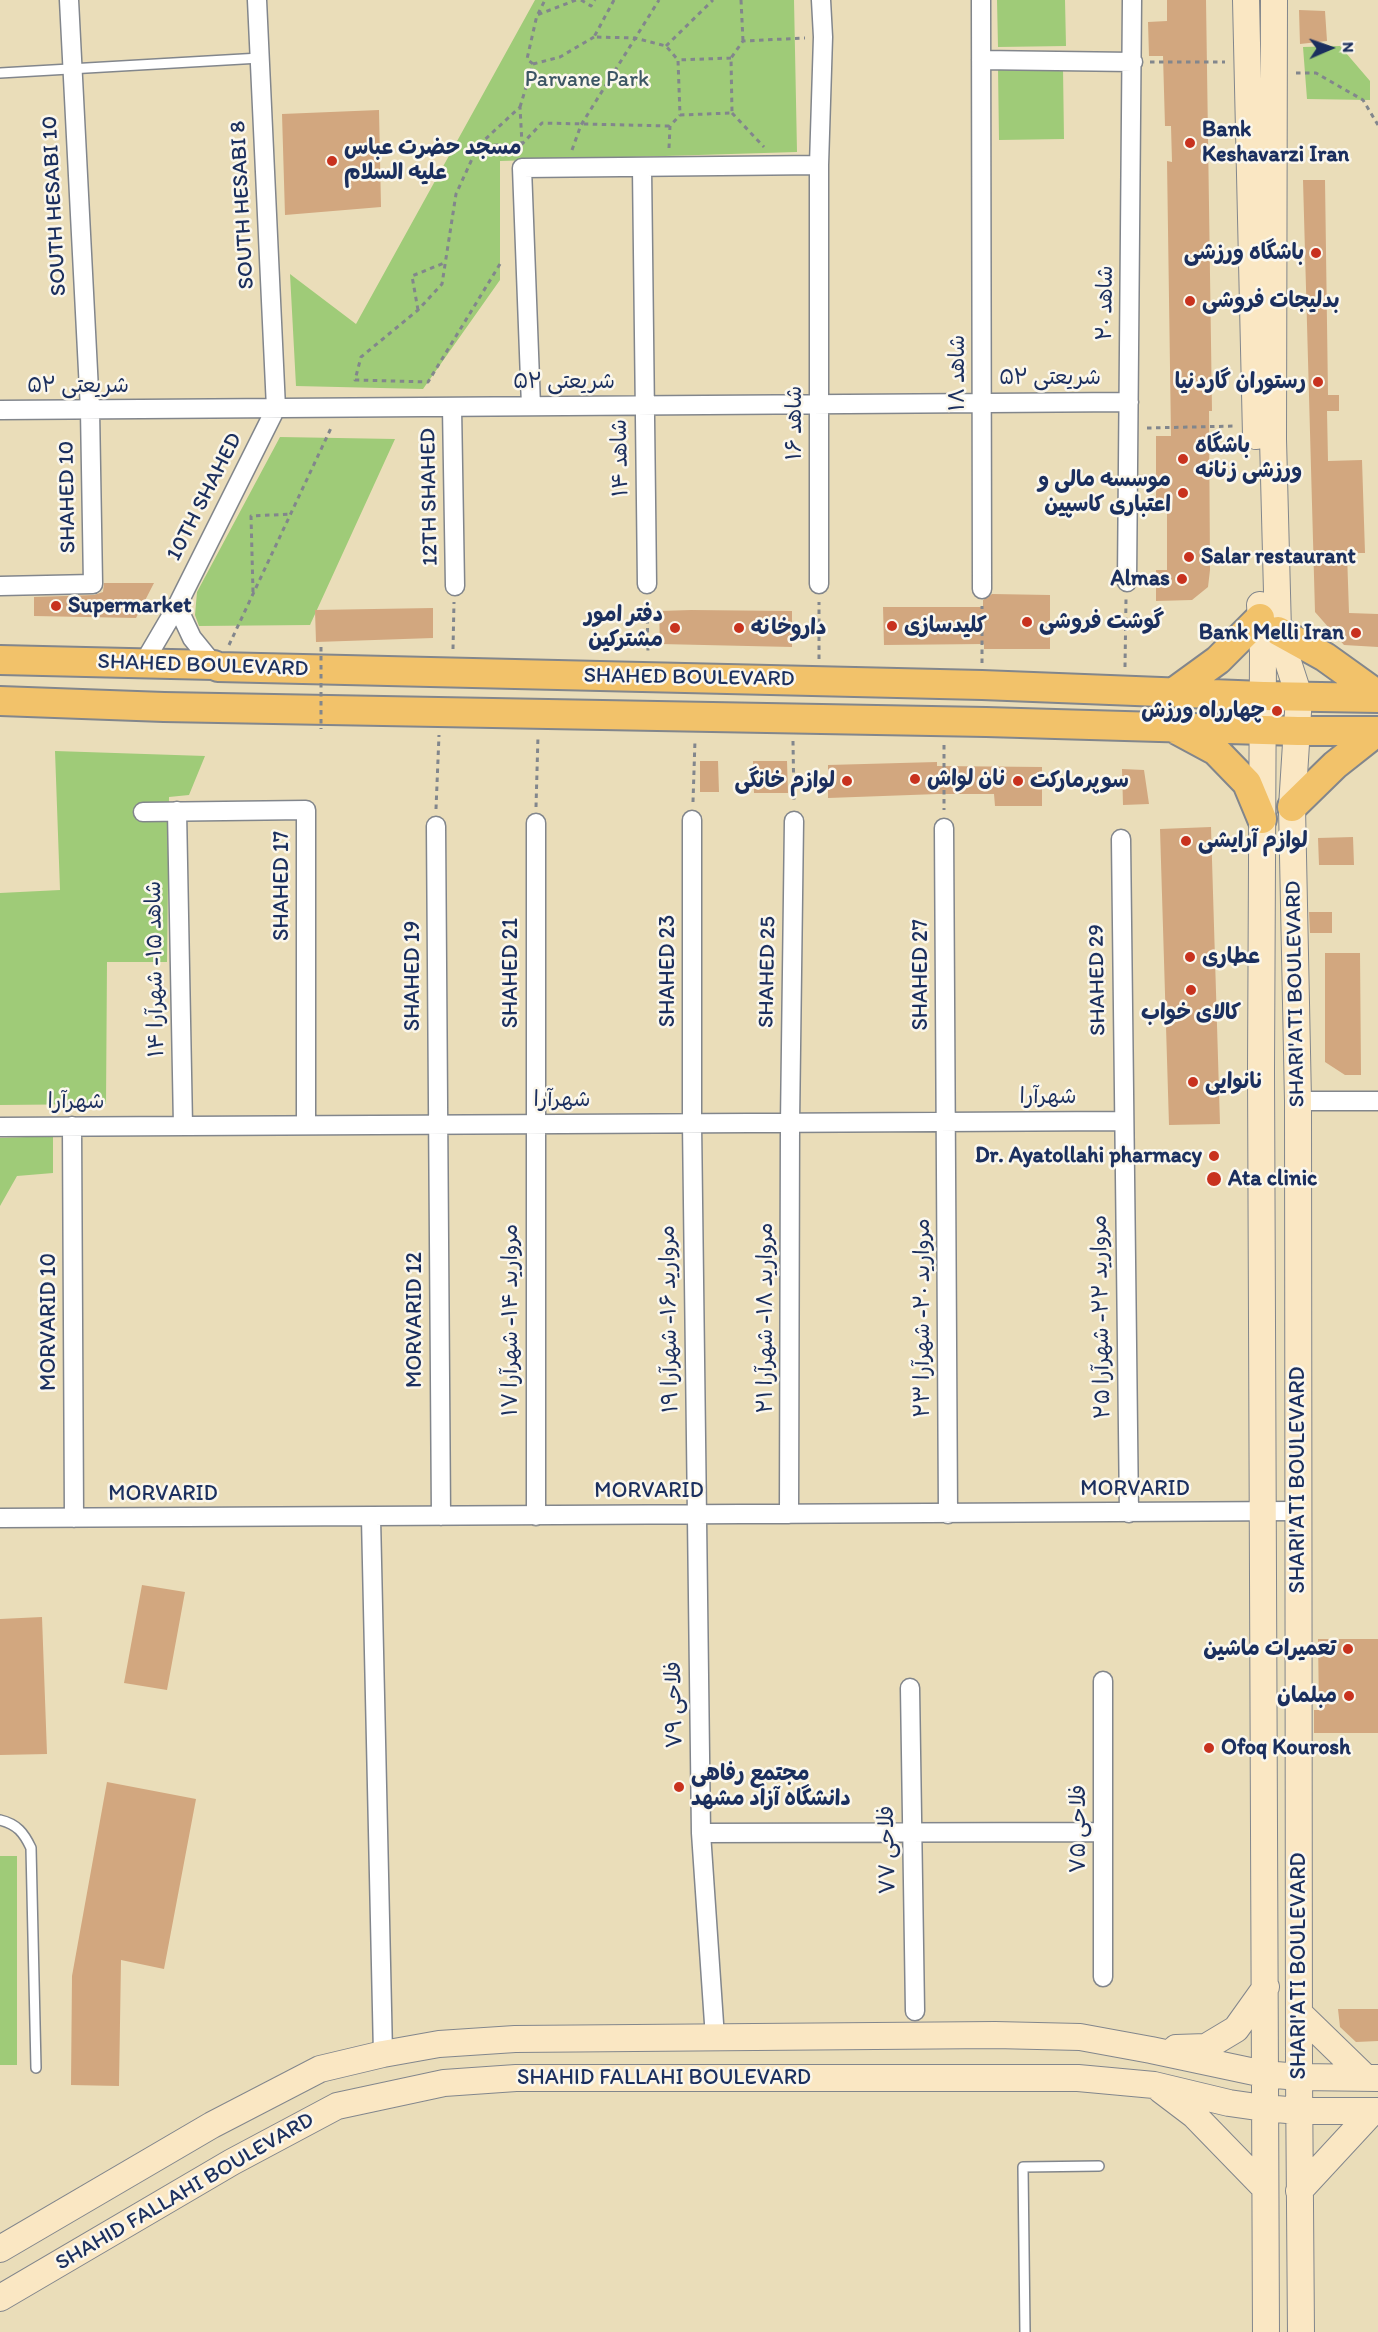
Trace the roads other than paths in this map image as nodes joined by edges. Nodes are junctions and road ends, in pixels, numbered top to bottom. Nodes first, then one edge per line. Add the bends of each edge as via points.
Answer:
1 (69, 0) edge
2 (257, 0) edge
3 (821, 0) edge
4 (981, 0) edge
5 (1132, 0) edge
6 (1246, 0) edge
7 (1274, 0) edge
8 (260, 58) junction
9 (981, 60) junction
10 (1133, 62) junction
11 (72, 68) junction
12 (0, 72) edge
13 (819, 165) junction
14 (642, 168) junction
15 (1129, 402) junction
16 (982, 403) junction
17 (819, 404) junction
18 (531, 406) junction
19 (645, 406) junction
20 (452, 407) junction
21 (276, 408) junction
22 (0, 410) edge
23 (90, 410) junction
24 (1127, 582) road end
25 (646, 584) road end
26 (819, 584) road end
27 (0, 586) edge
28 (455, 586) road end
29 (982, 589) road end
30 (177, 606) junction
31 (1269, 624) junction
32 (0, 660) edge
33 (143, 664) junction
34 (216, 666) junction
35 (1174, 692) junction
36 (1263, 696) junction
37 (1299, 696) junction
38 (1378, 697) edge
39 (0, 700) edge
40 (1173, 727) junction
41 (1262, 730) junction
42 (1298, 731) junction
43 (1378, 731) edge
44 (1292, 807) junction
45 (177, 811) junction
46 (143, 812) dead end
47 (1262, 819) junction
48 (692, 820) road end
49 (794, 821) road end
50 (536, 822) road end
51 (436, 826) road end
52 (944, 828) road end
53 (1120, 839) dead end
54 (1298, 1101) junction
55 (1378, 1101) edge
56 (1124, 1121) junction
57 (946, 1122) junction
58 (692, 1123) junction
59 (790, 1123) junction
60 (534, 1124) junction
61 (306, 1125) junction
62 (438, 1125) junction
63 (72, 1126) junction
64 (183, 1126) junction
65 (0, 1127) edge
66 (1298, 1511) junction
67 (1263, 1512) junction
68 (1129, 1513) junction
69 (789, 1514) junction
70 (948, 1514) junction
71 (696, 1515) junction
72 (441, 1516) junction
73 (536, 1516) junction
74 (0, 1518) edge
75 (74, 1518) junction
76 (371, 1518) junction
77 (1103, 1681) dead end
78 (910, 1688) dead end
79 (0, 1820) edge
80 (1103, 1832) junction
81 (701, 1833) junction
82 (912, 1833) junction
83 (1103, 1977) dead end
84 (1266, 1987) junction
85 (915, 2010) dead end
86 (1299, 2013) junction
87 (995, 2035) junction
88 (714, 2038) junction
89 (1151, 2049) junction
90 (383, 2054) junction
91 (36, 2068) dead end
92 (1264, 2074) junction
93 (994, 2076) junction
94 (1299, 2077) junction
95 (1372, 2078) edge
96 (1154, 2085) junction
97 (1264, 2108) junction
98 (1299, 2111) junction
99 (1376, 2111) edge
100 (1099, 2166) dead end
101 (1264, 2187) junction
102 (1299, 2191) junction
103 (0, 2249) edge
104 (0, 2298) edge
105 (1025, 2332) edge
106 (1266, 2332) edge
107 (1302, 2332) edge

1 - 11 street, SOUTH HESABI 10
2 - 8 street, SOUTH HESABI 8
3 - 13 street, شاهد ۱۶
4 - 9 street, شاهد ۱۸
5 - 10 street, شاهد ۲۰
6 - 31 main road via 1256,426
7 - 31 main road
8 - 11 lane
8 - 21 street, SOUTH HESABI 8
9 - 10 street
9 - 16 street, شاهد ۱۸
10 - 15 street, شاهد ۲۰
11 - 12 lane
11 - 23 street, SOUTH HESABI 10
13 - 14 street
13 - 17 street, شاهد ۱۶
14 - 18 street via 522,168
14 - 19 street, شاهد ۱۴
15 - 16 street, شریعتی ۵۲
15 - 24 street, شاهد ۲۰
16 - 17 street, شریعتی ۵۲
16 - 29 street, شاهد ۱۸
17 - 19 street, شریعتی ۵۲
17 - 26 street, شاهد ۱۶
18 - 19 street, شریعتی ۵۲
18 - 20 street, شریعتی ۵۲
19 - 25 street, شاهد ۱۴
20 - 21 street, شریعتی ۵۲
20 - 28 street, 12TH SHAHED
21 - 23 street, شریعتی ۵۲
21 - 30 street, 10TH SHAHED
22 - 23 street, شریعتی ۵۲
23 - 27 street, SHAHED 10 via 93,584
30 - 33 street, 10TH SHAHED
30 - 34 street via 192,638
31 - 35 main road
31 - 36 main road, SHARI'ATI BOULEVARD via 1263,653
31 - 37 main road, SHARI'ATI BOULEVARD
31 - 38 main road via 1325,657
32 - 33 main road, SHAHED BOULEVARD
33 - 34 main road, SHAHED BOULEVARD
34 - 35 main road, SHAHED BOULEVARD
35 - 36 main road, SHAHED BOULEVARD
36 - 37 main road, SHAHED BOULEVARD
36 - 41 main road, SHARI'ATI BOULEVARD
37 - 38 main road, SHAHED BOULEVARD
37 - 42 main road, SHARI'ATI BOULEVARD
39 - 40 main road, SHAHED BOULEVARD via 164,707
40 - 41 main road, SHAHED BOULEVARD
40 - 47 main road via 1216,751 1247,783
41 - 42 main road, SHAHED BOULEVARD
41 - 47 main road, SHARI'ATI BOULEVARD
42 - 43 main road, SHAHED BOULEVARD
42 - 44 main road, SHARI'ATI BOULEVARD
43 - 44 main road
44 - 54 main road, SHARI'ATI BOULEVARD
45 - 46 street, SHAHED 17
45 - 61 street, SHAHED 17 via 306,810
45 - 64 street, شاهد ۱۵- شهرآرا ۱۴
47 - 67 main road, SHARI'ATI BOULEVARD
48 - 58 street, SHAHED 23
49 - 59 street, SHAHED 25
50 - 60 street, SHAHED 21
51 - 62 street, SHAHED 19
52 - 57 street, SHAHED 27
53 - 56 street, SHAHED 29
54 - 55 street
54 - 66 main road, SHARI'ATI BOULEVARD
56 - 57 street, شهرآرا
56 - 68 street, مروارید ۲۲- شهرآرا ۲۵
57 - 59 street, شهرآرا
57 - 70 street, مروارید ۲۰- شهرآرا ۲۳
58 - 59 street, شهرآرا
58 - 60 street, شهرآرا
58 - 71 street, مروارید ۱۶- شهرآرا ۱۹
59 - 69 street, مروارید ۱۸- شهرآرا ۲۱
60 - 62 street, شهرآرا
60 - 73 street, مروارید ۱۴- شهرآرا ۱۷
61 - 62 street, شهرآرا
61 - 64 street, شهرآرا
62 - 72 street, MORVARID 12
63 - 64 street, شهرآرا
63 - 65 street, شهرآرا
63 - 75 street, MORVARID 10
66 - 67 street, MORVARID
66 - 86 main road, SHARI'ATI BOULEVARD
67 - 68 street, MORVARID
67 - 84 main road, SHARI'ATI BOULEVARD
68 - 70 street, MORVARID
69 - 70 street, MORVARID
69 - 71 street, MORVARID
71 - 73 street, MORVARID
71 - 81 street, فلاحی ۷۹
72 - 73 street, MORVARID
72 - 76 street, MORVARID
74 - 75 street, MORVARID
75 - 76 street, MORVARID
76 - 90 street
77 - 80 street, فلاحی ۷۵
78 - 82 street, فلاحی ۷۷
79 - 91 lane via 25,1833 31,1848
80 - 82 street
80 - 83 street, فلاحی ۷۵
81 - 82 street
81 - 88 street, فلاحی ۷۹
82 - 85 street, فلاحی ۷۷
84 - 89 main road via 1236,2029 1206,2047
84 - 92 main road, SHARI'ATI BOULEVARD
86 - 94 main road, SHARI'ATI BOULEVARD
86 - 95 main road
87 - 88 main road, SHAHID FALLAHI BOULEVARD
87 - 89 main road, SHAHID FALLAHI BOULEVARD via 1080,2037
87 - 93 main road
88 - 90 main road, SHAHID FALLAHI BOULEVARD via 515,2039 439,2044
89 - 92 main road, SHAHID FALLAHI BOULEVARD
90 - 103 main road, SHAHID FALLAHI BOULEVARD via 320,2069 212,2125
92 - 94 main road, SHAHID FALLAHI BOULEVARD
92 - 97 main road, SHARI'ATI BOULEVARD
93 - 96 main road, SHAHID FALLAHI BOULEVARD
93 - 104 main road, SHAHID FALLAHI BOULEVARD via 516,2078 444,2083 390,2093 337,2106 232,2162
94 - 95 main road, SHAHID FALLAHI BOULEVARD
94 - 98 main road, SHARI'ATI BOULEVARD
96 - 97 main road, SHAHID FALLAHI BOULEVARD
96 - 101 main road via 1194,2115
97 - 98 main road, SHAHID FALLAHI BOULEVARD
97 - 101 main road, SHARI'ATI BOULEVARD
98 - 99 main road, SHAHID FALLAHI BOULEVARD
98 - 102 main road, SHARI'ATI BOULEVARD
99 - 102 main road
100 - 105 lane via 1023,2167
101 - 106 main road, SHARI'ATI BOULEVARD
102 - 107 main road, SHARI'ATI BOULEVARD

